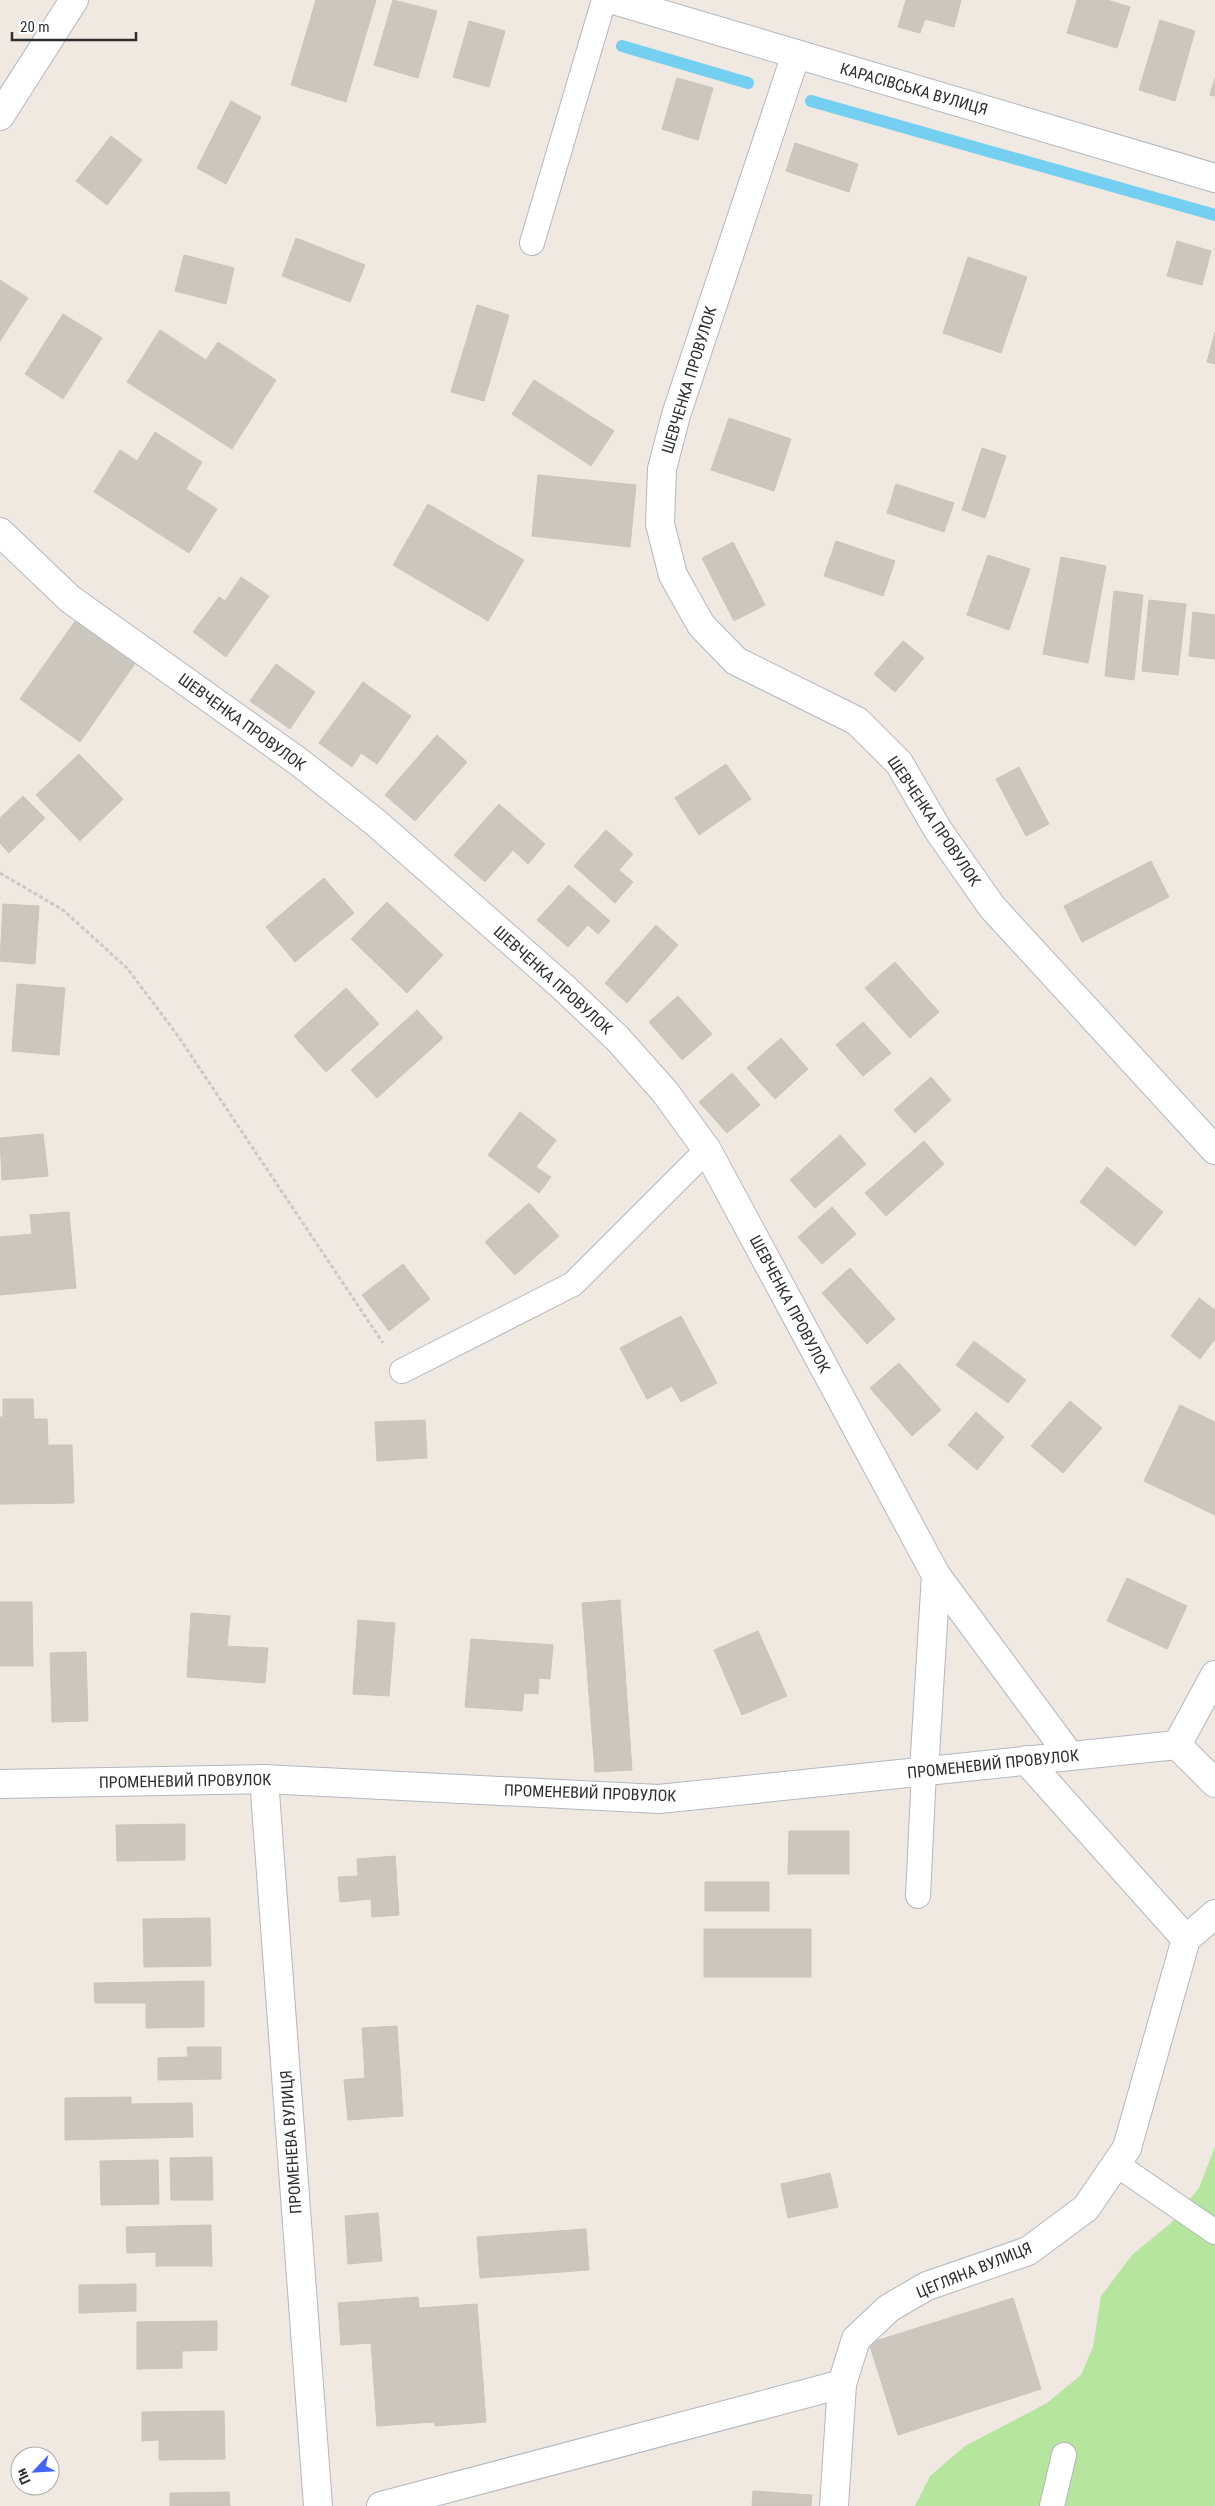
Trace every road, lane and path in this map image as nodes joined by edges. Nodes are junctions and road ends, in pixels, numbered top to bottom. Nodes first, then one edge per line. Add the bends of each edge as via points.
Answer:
1 (74, 0) edge
2 (604, 0) edge
3 (614, 0) edge
4 (796, 54) junction
5 (0, 116) edge
6 (1215, 178) edge
7 (532, 243) dead end
8 (0, 532) edge
9 (0, 873) edge
10 (707, 1150) junction
11 (1215, 1150) edge
12 (402, 1371) joint
13 (936, 1575) junction
14 (1215, 1675) edge
15 (1177, 1745) junction
16 (1070, 1756) junction
17 (1026, 1760) junction
18 (924, 1771) junction
19 (264, 1779) junction
20 (1215, 1783) edge
21 (0, 1784) edge
22 (918, 1896) dead end
23 (1215, 1914) edge
24 (1186, 1940) junction
25 (1116, 2164) junction
26 (1215, 2232) edge
27 (842, 2384) junction
28 (1064, 2455) dead end
29 (318, 2506) edge
30 (382, 2506) edge
31 (834, 2506) edge
32 (1052, 2506) edge

1 - 5 street
2 - 7 lane
3 - 4 street, КАРАСІВСЬКА ВУЛИЦЯ
4 - 6 street, КАРАСІВСЬКА ВУЛИЦЯ
4 - 11 street, ШЕВЧЕНКА ПРОВУЛОК via 676,415 662,469 660,524 673,575 701,625 736,661 857,721 899,763 938,830 992,907
8 - 10 street, ШЕВЧЕНКА ПРОВУЛОК via 70,599 299,762 375,822 555,979 641,1065
9 - 12 path via 63,910 127,968 178,1036
10 - 12 lane via 572,1284
10 - 13 street, ШЕВЧЕНКА ПРОВУЛОК
13 - 16 street, ШЕВЧЕНКА ПРОВУЛОК
13 - 18 street
14 - 15 street
15 - 16 street, ПРОМЕНЕВИЙ ПРОВУЛОК
15 - 20 street
16 - 17 street, ПРОМЕНЕВИЙ ПРОВУЛОК
17 - 18 street, ПРОМЕНЕВИЙ ПРОВУЛОК
17 - 24 street
18 - 19 street, ПРОМЕНЕВИЙ ПРОВУЛОК via 658,1798
18 - 22 lane
19 - 21 street, ПРОМЕНЕВИЙ ПРОВУЛОК
19 - 29 street, ПРОМЕНЕВА ВУЛИЦЯ
23 - 24 street
24 - 25 street, ЦЕГЛЯНА ВУЛИЦЯ via 1127,2148
25 - 26 lane
25 - 27 street, ЦЕГЛЯНА ВУЛИЦЯ via 1086,2208 1028,2251 927,2286 889,2308 856,2339
27 - 30 street
27 - 31 street, ЦЕГЛЯНА ВУЛИЦЯ
28 - 32 lane

